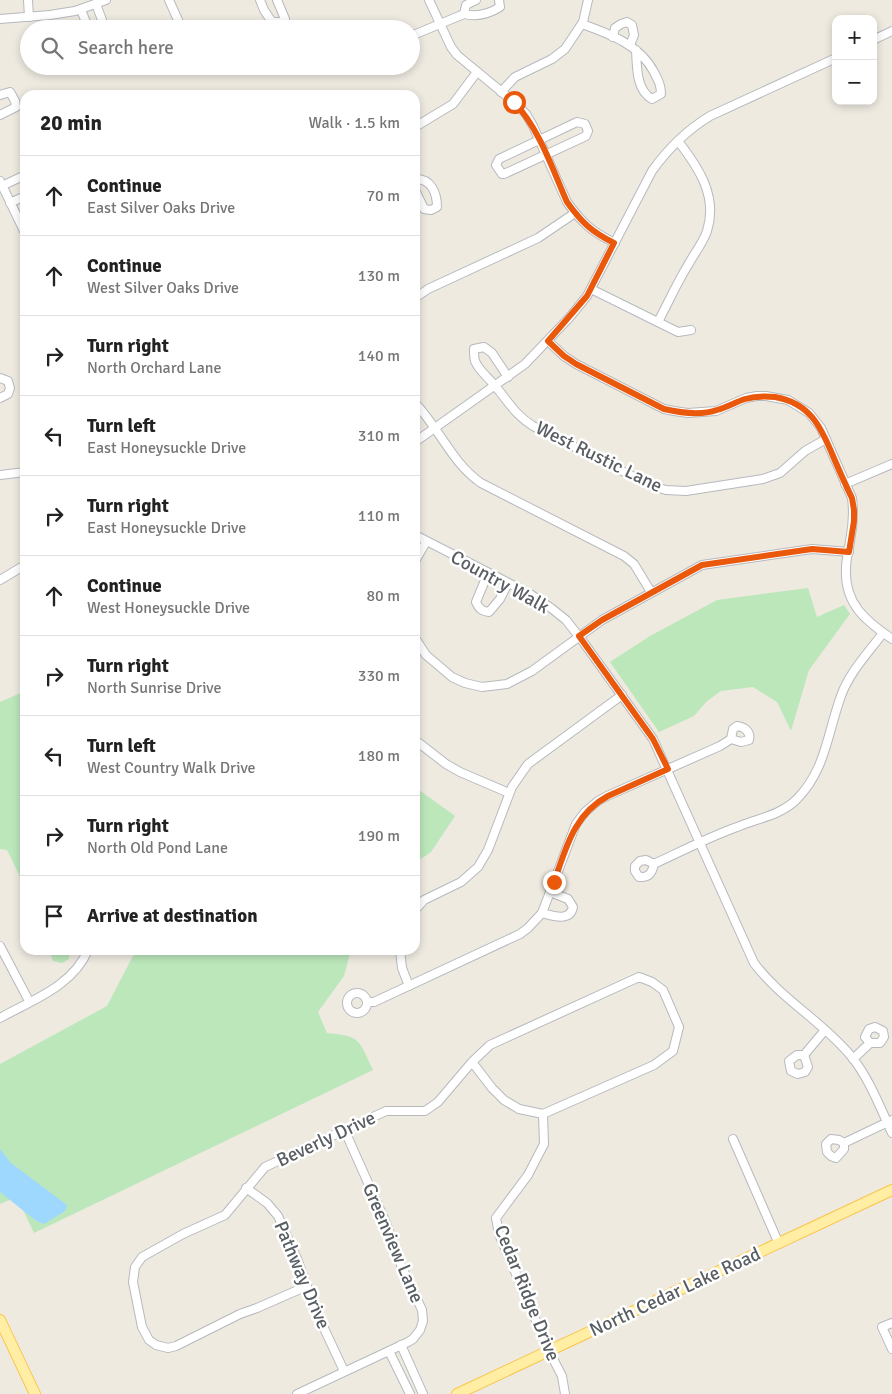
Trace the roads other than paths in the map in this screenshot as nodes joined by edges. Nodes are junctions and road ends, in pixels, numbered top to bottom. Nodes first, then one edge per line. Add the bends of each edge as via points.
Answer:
1 (28, 0) edge
2 (106, 0) edge
3 (169, 0) edge
4 (260, 0) edge
5 (277, 0) edge
6 (429, 0) edge
7 (476, 0) edge
8 (499, 0) edge
9 (588, 0) edge
10 (96, 4) junction
11 (81, 10) junction
12 (464, 14) junction
13 (29, 17) junction
14 (0, 19) edge
15 (85, 20) edge
16 (102, 20) edge
17 (178, 20) edge
18 (271, 20) edge
19 (284, 20) edge
20 (440, 23) junction
21 (582, 24) junction
22 (420, 32) edge
23 (892, 32) edge
24 (613, 37) junction
25 (877, 38) edge
26 (630, 44) junction
27 (636, 50) junction
28 (832, 60) edge
29 (476, 72) junction
30 (501, 92) junction
31 (0, 94) edge
32 (0, 115) edge
33 (420, 125) edge
34 (540, 140) junction
35 (678, 141) junction
36 (546, 155) junction
37 (20, 177) edge
38 (420, 178) edge
39 (1, 183) edge
40 (20, 198) edge
41 (420, 201) edge
42 (10, 203) junction
43 (575, 213) junction
44 (20, 222) edge
45 (614, 243) junction
46 (591, 289) junction
47 (420, 295) edge
48 (658, 322) junction
49 (691, 330) dead end
50 (548, 341) junction
51 (508, 377) junction
52 (0, 378) edge
53 (496, 386) junction
54 (0, 398) edge
55 (420, 410) edge
56 (435, 429) junction
57 (420, 439) edge
58 (826, 439) junction
59 (892, 464) edge
60 (20, 473) edge
61 (0, 475) edge
62 (845, 484) junction
63 (420, 538) edge
64 (426, 542) junction
65 (420, 552) edge
66 (849, 552) junction
67 (20, 568) edge
68 (488, 573) junction
69 (0, 580) edge
70 (508, 584) junction
71 (651, 592) junction
72 (883, 633) junction
73 (579, 636) junction
74 (892, 639) edge
75 (420, 646) edge
76 (622, 695) junction
77 (730, 739) dead end
78 (420, 744) edge
79 (668, 769) junction
80 (510, 793) junction
81 (700, 843) junction
82 (654, 864) dead end
83 (550, 892) junction
84 (420, 904) edge
85 (542, 913) junction
86 (0, 946) edge
87 (86, 955) edge
88 (401, 955) edge
89 (409, 986) junction
90 (29, 1002) junction
91 (368, 1002) dead end
92 (0, 1018) edge
93 (825, 1030) junction
94 (870, 1043) dead end
95 (804, 1055) dead end
96 (853, 1059) junction
97 (472, 1062) junction
98 (542, 1114) junction
99 (890, 1121) edge
100 (344, 1130) junction
101 (892, 1133) edge
102 (733, 1139) dead end
103 (844, 1143) dead end
104 (246, 1188) junction
105 (892, 1190) edge
106 (779, 1244) junction
107 (307, 1286) junction
108 (0, 1320) edge
109 (892, 1323) edge
110 (395, 1348) junction
111 (892, 1349) edge
112 (549, 1352) junction
113 (344, 1371) junction
114 (35, 1394) edge
115 (297, 1394) edge
116 (410, 1394) edge
117 (424, 1394) edge
118 (457, 1394) edge
119 (566, 1394) edge

1 - 13 street
2 - 10 street
3 - 17 street
4 - 18 street
5 - 19 street
6 - 20 street
7 - 12 street via 466,5
8 - 12 street via 500,7 490,12 473,16
9 - 21 street
10 - 11 street
10 - 16 street
11 - 13 street
11 - 15 street
12 - 20 street
13 - 14 street
20 - 22 street
20 - 29 street via 451,47
21 - 24 street
21 - 30 street via 559,54 516,77
23 - 25 street
24 - 26 street
24 - 26 street via 615,28 627,22 632,25 634,35
26 - 27 street
27 - 27 street via 652,67 661,86 661,94 652,99 646,96 641,85
28 - 35 street via 710,116
29 - 30 street
29 - 33 street via 453,104
30 - 34 street via 526,114
31 - 32 street via 10,92 16,107
34 - 36 street
34 - 36 street via 577,122 583,122 587,127 586,136
34 - 36 street via 499,159 498,170 504,174
35 - 45 street via 652,171
35 - 48 street via 706,185 710,218 706,233
36 - 43 street
37 - 39 street
38 - 41 street via 431,185 437,207 424,209
39 - 42 street
40 - 42 street
42 - 44 street
43 - 45 street via 597,235
43 - 47 street via 538,238
45 - 46 street
46 - 48 street
46 - 50 street
48 - 49 street via 678,332
50 - 51 street
50 - 58 street via 576,364 664,409 703,413 746,398 778,398 809,413
51 - 53 street
51 - 53 street, West Rustic Lane via 492,353 484,347 474,349 474,359
52 - 54 street via 8,381 10,388 8,394
53 - 56 street
53 - 58 street, West Rustic Lane via 515,413 533,426 666,490 686,491 772,477
55 - 56 street
56 - 57 street
56 - 71 street via 471,476 624,556 634,564
58 - 62 street
59 - 62 street
60 - 61 street
62 - 66 street via 854,510
63 - 64 street, Country Walk
64 - 65 street
64 - 68 street, Country Walk
66 - 71 street via 812,549 712,563
66 - 72 street via 846,580 853,602 858,612
67 - 69 street
68 - 70 street, Country Walk
68 - 70 street via 476,602 484,611 489,612 495,606
70 - 73 street, Country Walk via 551,608
71 - 73 street
72 - 74 street
72 - 81 street via 840,696 823,759 804,791 771,816
73 - 75 street via 522,677 507,684 482,687 465,683 445,672
73 - 76 street, Country Walk
76 - 79 street, Country Walk via 653,739
76 - 80 street via 528,764
77 - 79 street
78 - 80 street via 460,772
79 - 81 street, Country Walk
79 - 83 street via 598,801 585,812 576,824
80 - 84 street via 478,867 460,882
81 - 82 street
81 - 93 street, Country Walk via 754,963 771,983
83 - 85 street
83 - 85 street via 568,900 573,907 572,912 562,917
85 - 89 street via 520,934
86 - 90 street
87 - 90 street via 63,983
88 - 89 street
89 - 91 street
90 - 92 street
93 - 95 street
93 - 96 street, Country Walk
94 - 96 street
96 - 99 street, Country Walk
97 - 98 street via 504,1100 519,1109
97 - 98 street, Beverly Drive via 490,1046 639,978 662,990 679,1028 673,1051 654,1065
97 - 100 street, Beverly Drive via 438,1102 425,1111 386,1111
98 - 112 street, Cedar Ridge Drive via 544,1144 528,1176 496,1218 499,1234
99 - 101 street, Country Walk
99 - 103 street
100 - 104 street, Beverly Drive via 265,1167
100 - 110 street, Greenview Lane via 422,1310 420,1330 413,1339
102 - 106 street
104 - 107 street, Pathway Drive via 267,1203 278,1216
104 - 107 street, Beverly Drive via 225,1215 146,1255 135,1267 133,1277 146,1336 156,1345 168,1348
105 - 106 main road, North Cedar Lake Road
106 - 112 main road, North Cedar Lake Road
107 - 113 street, Pathway Drive
108 - 114 main road
109 - 111 street via 882,1327
110 - 113 street, Greenview Lane
110 - 116 street
110 - 117 street
112 - 118 main road, North Cedar Lake Road
112 - 119 street, Cedar Ridge Drive via 562,1376
113 - 115 street, Greenview Lane

